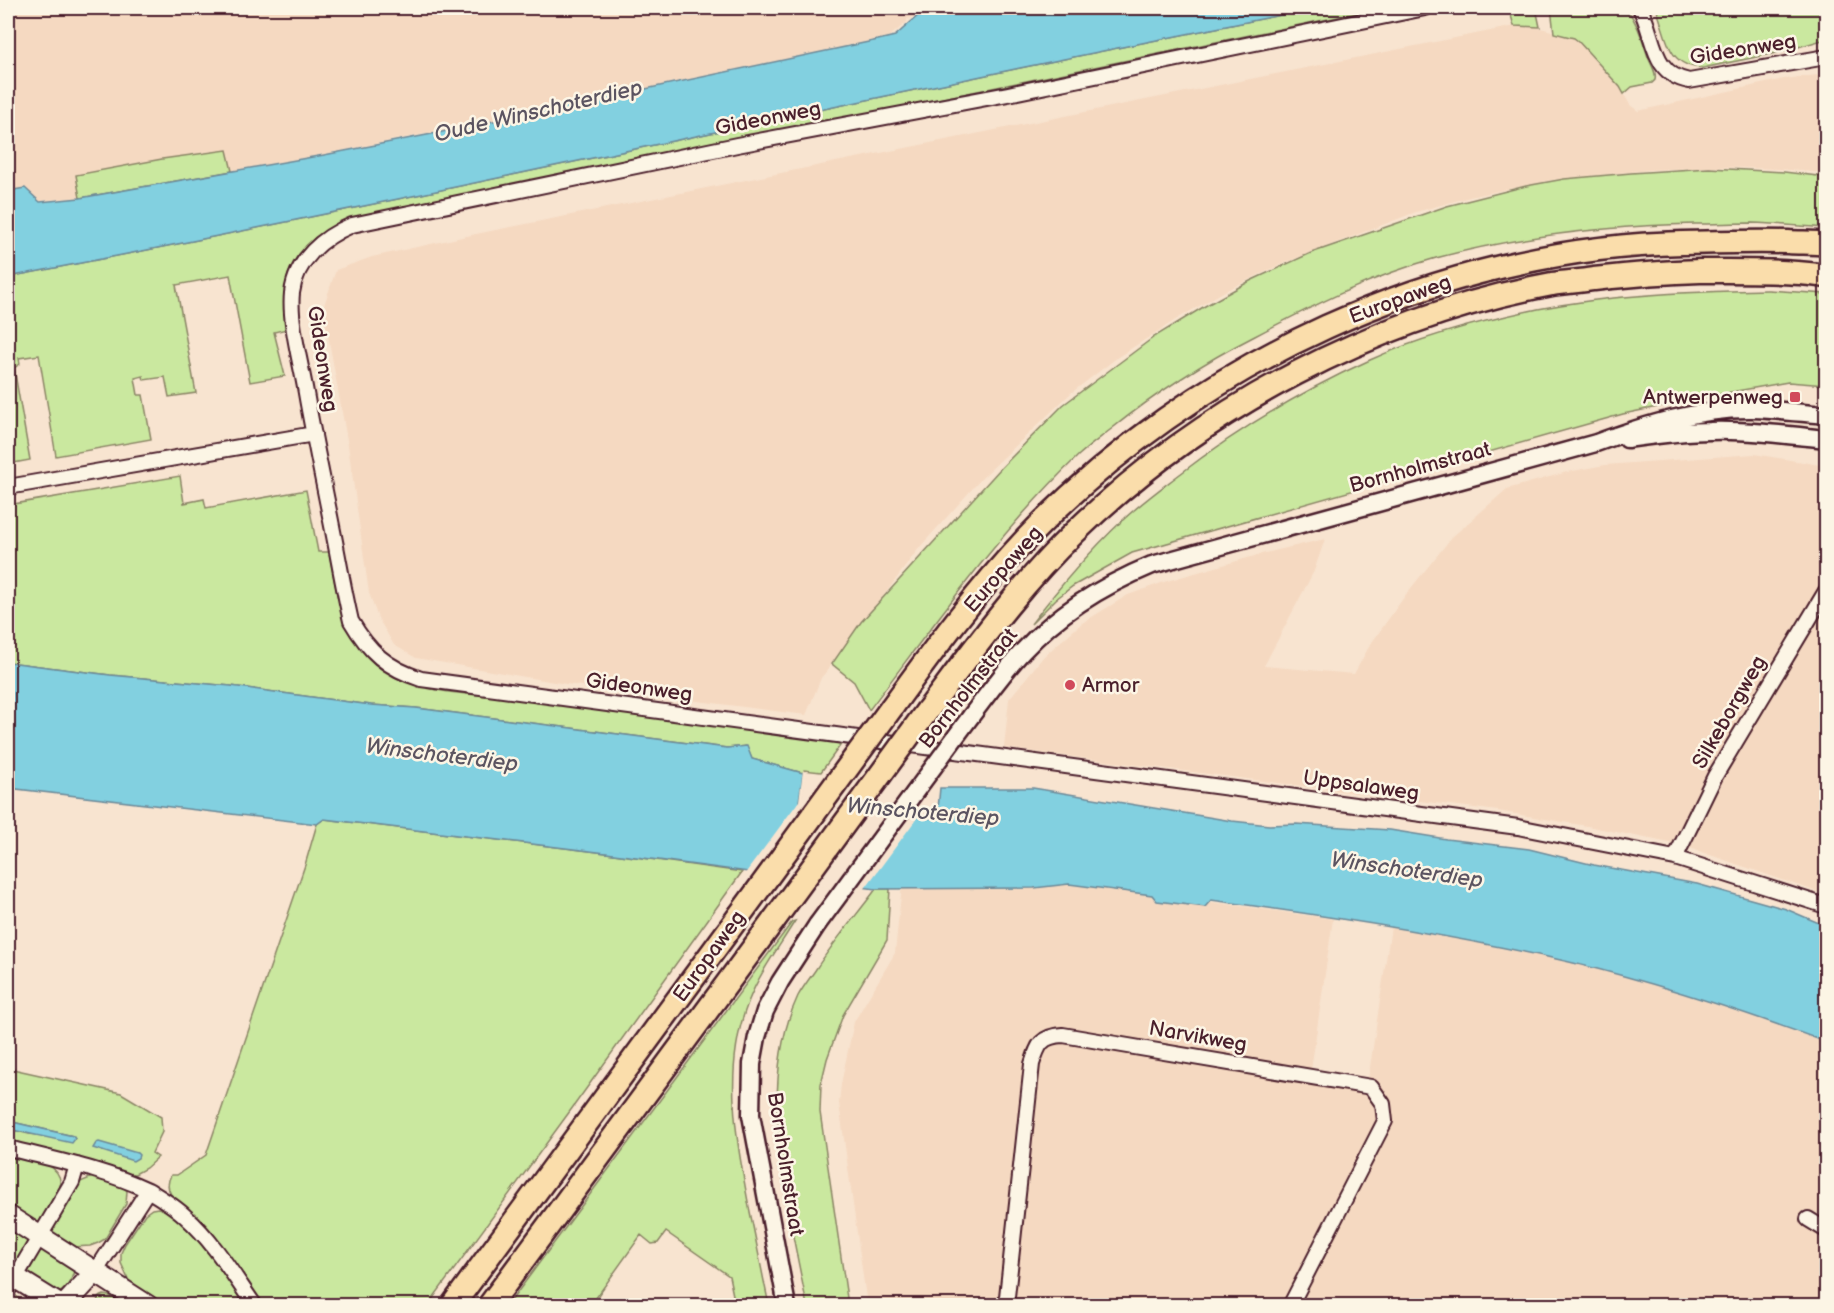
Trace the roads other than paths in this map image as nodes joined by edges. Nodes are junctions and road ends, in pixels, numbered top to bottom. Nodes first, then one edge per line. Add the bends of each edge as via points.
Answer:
1 (1425, 8) edge
2 (1640, 8) edge
3 (1827, 57) edge
4 (1827, 244) edge
5 (1827, 276) edge
6 (1827, 415) edge
7 (314, 434) junction
8 (1827, 439) edge
9 (1596, 443) junction
10 (8, 487) edge
11 (1827, 591) edge
12 (883, 741) joint
13 (1675, 858) junction
14 (1827, 906) edge
15 (8, 1148) edge
16 (77, 1165) junction
17 (148, 1190) junction
18 (8, 1216) edge
19 (1808, 1219) dead end
20 (1827, 1230) edge
21 (40, 1236) junction
22 (96, 1271) junction
23 (10, 1280) edge
24 (62, 1305) edge
25 (82, 1305) edge
26 (148, 1305) edge
27 (255, 1305) edge
28 (452, 1305) edge
29 (489, 1305) edge
30 (787, 1305) edge
31 (1006, 1305) edge
32 (1290, 1305) edge

1 - 7 street, Gideonweg via 352,225 316,246 300,268 292,293 292,315
2 - 3 street, Gideonweg via 1660,63 1669,74 1682,80
4 - 28 highway, Europaweg, bridge via 1761,241 1594,249 1538,258 1443,282 1346,318 1294,343 1186,405 1146,434 1026,540 937,646
5 - 29 highway, Europaweg, bridge via 1761,270 1653,272 1553,284 1457,307 1375,336 1317,363 1268,388 1166,455 1074,532 1023,586
6 - 9 street, Bornholmstraat via 1751,409 1711,412 1644,425
7 - 10 street, Gideonweg
7 - 12 street, Gideonweg via 351,621 365,644 397,669 421,679
8 - 9 street, Bornholmstraat via 1711,430
9 - 30 street, Bornholmstraat, bridge via 1152,565 1080,602 1041,633 1007,669 817,925 765,1011 752,1064 751,1115
11 - 13 street, Silkeborgweg via 1715,776
12 - 13 street, Uppsalaweg via 1518,827
13 - 14 street, Uppsalaweg
15 - 16 street
16 - 17 street
16 - 21 street via 72,1182
17 - 22 street
17 - 27 street via 195,1225
18 - 21 main road
19 - 20 street
21 - 22 main road
21 - 23 street
22 - 24 main road
22 - 25 main road
22 - 26 main road
23 - 24 main road
31 - 32 street, Narvikweg via 1032,1064 1038,1045 1063,1035 1371,1087 1383,1104 1385,1121

